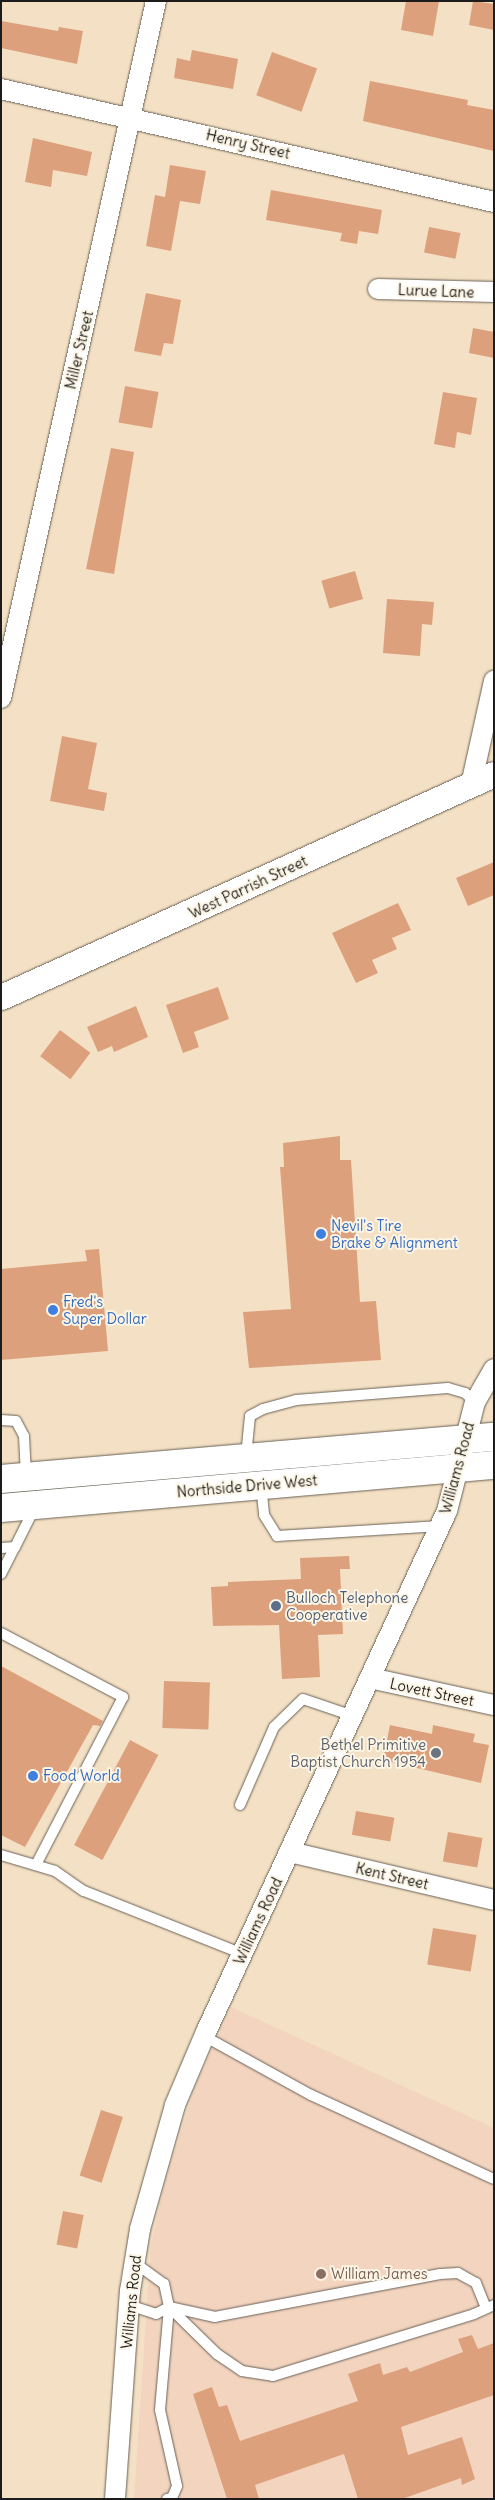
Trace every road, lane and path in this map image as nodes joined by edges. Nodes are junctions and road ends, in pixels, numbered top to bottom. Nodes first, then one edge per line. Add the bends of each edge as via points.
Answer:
1 (156, 1) edge
2 (1, 89) edge
3 (131, 117) junction
4 (494, 202) edge
5 (378, 289) dead end
6 (494, 292) edge
7 (494, 681) edge
8 (1, 698) edge
9 (494, 774) edge
10 (471, 785) junction
11 (1, 997) edge
12 (494, 1369) edge
13 (475, 1402) junction
14 (1, 1420) edge
15 (494, 1438) edge
16 (464, 1440) junction
17 (245, 1460) junction
18 (494, 1465) edge
19 (456, 1468) junction
20 (14, 1478) edge
21 (261, 1485) junction
22 (35, 1505) junction
23 (1, 1508) edge
24 (441, 1526) junction
25 (16, 1547) junction
26 (1, 1548) edge
27 (1, 1574) edge
28 (1, 1633) edge
29 (370, 1678) junction
30 (494, 1705) edge
31 (353, 1716) junction
32 (240, 1805) dead end
33 (290, 1852) junction
34 (1, 1855) edge
35 (36, 1865) junction
36 (494, 1900) edge
37 (243, 1954) junction
38 (204, 2036) junction
39 (494, 2179) edge
40 (134, 2262) junction
41 (129, 2305) junction
42 (169, 2307) junction
43 (490, 2307) edge
44 (116, 2499) edge
45 (167, 2499) edge

1 - 3 street, Miller Street
2 - 3 street, Henry Street
3 - 4 street, Henry Street
3 - 8 street, Miller Street
5 - 6 street, Lurue Lane
7 - 10 street
9 - 10 street, West Parrish Street
10 - 11 street, West Parrish Street
12 - 13 street, Williams Road
13 - 16 street, Williams Road
13 - 17 lane via 464,1393 448,1388 296,1400 250,1416
14 - 20 lane via 16,1421 24,1436
15 - 16 main road, Northside Drive West
16 - 17 main road, Northside Drive West
16 - 19 street, Williams Road
17 - 20 main road, Northside Drive West
18 - 19 main road, Northside Drive West
19 - 21 main road, Northside Drive West
19 - 24 street, Williams Road
21 - 22 main road, Northside Drive West
21 - 24 lane via 264,1515 276,1536
22 - 23 main road, Northside Drive West
22 - 25 lane
24 - 29 street, Williams Road
25 - 26 lane
25 - 27 lane
28 - 35 lane via 123,1697
29 - 30 street, Lovett Street
29 - 31 street, Williams Road
31 - 32 lane via 303,1699 274,1727
31 - 33 street, Williams Road
33 - 36 street, Kent Street
33 - 37 street, Williams Road
34 - 35 lane
35 - 37 lane via 55,1871 84,1891
37 - 38 street, Williams Road
38 - 39 lane via 311,2095
38 - 40 street, Williams Road via 175,2105 140,2229
40 - 41 street, Williams Road
40 - 42 lane via 164,2284
41 - 42 lane via 156,2314
41 - 44 street, Williams Road
42 - 43 lane via 215,2317 458,2273 476,2283
42 - 43 lane via 217,2354 242,2371 273,2376
42 - 45 lane via 160,2410 177,2486 172,2498

